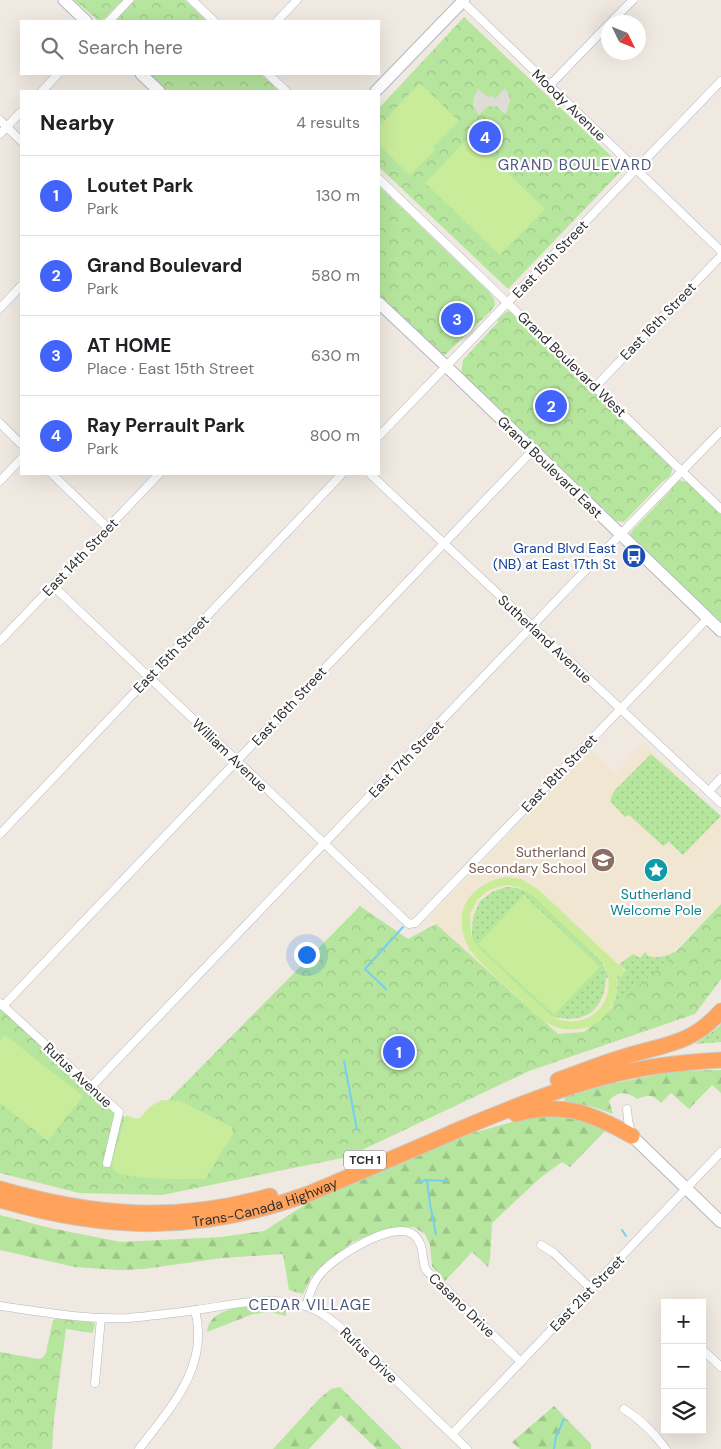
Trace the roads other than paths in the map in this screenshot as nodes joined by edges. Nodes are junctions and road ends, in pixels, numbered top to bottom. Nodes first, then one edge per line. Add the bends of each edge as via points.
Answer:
1 (64, 0) edge
2 (129, 0) edge
3 (192, 0) edge
4 (297, 0) edge
5 (633, 0) edge
6 (463, 1) edge
7 (619, 15) edge
8 (85, 20) edge
9 (110, 20) edge
10 (213, 20) edge
11 (277, 20) edge
12 (601, 33) edge
13 (57, 75) edge
14 (142, 75) edge
15 (269, 75) edge
16 (721, 81) edge
17 (550, 86) junction
18 (43, 90) edge
19 (158, 90) edge
20 (285, 90) edge
21 (377, 90) edge
22 (20, 113) edge
23 (0, 120) edge
24 (7, 127) junction
25 (0, 134) edge
26 (20, 140) edge
27 (636, 169) junction
28 (380, 180) edge
29 (721, 251) edge
30 (721, 256) edge
31 (20, 287) edge
32 (508, 302) junction
33 (380, 304) edge
34 (0, 308) edge
35 (446, 366) junction
36 (595, 386) junction
37 (0, 423) edge
38 (721, 431) edge
39 (380, 435) edge
40 (20, 443) edge
41 (533, 450) junction
42 (20, 460) edge
43 (682, 471) junction
44 (53, 475) edge
45 (158, 475) edge
46 (341, 475) edge
47 (371, 475) edge
48 (0, 481) edge
49 (721, 509) edge
50 (108, 528) junction
51 (621, 534) junction
52 (444, 544) junction
53 (53, 586) junction
54 (708, 618) junction
55 (532, 627) junction
56 (721, 631) edge
57 (0, 641) edge
58 (149, 678) junction
59 (620, 709) junction
60 (237, 761) junction
61 (721, 778) edge
62 (709, 791) junction
63 (721, 803) edge
64 (0, 834) edge
65 (324, 844) junction
66 (409, 924) joint
67 (1, 1004) edge
68 (721, 1011) edge
69 (721, 1051) edge
70 (721, 1060) edge
71 (558, 1080) junction
72 (91, 1088) junction
73 (627, 1109) dead end
74 (459, 1130) junction
75 (632, 1136) junction
76 (721, 1152) edge
77 (107, 1163) dead end
78 (687, 1188) junction
79 (0, 1189) edge
80 (0, 1200) edge
81 (721, 1222) edge
82 (541, 1245) dead end
83 (591, 1289) junction
84 (0, 1306) edge
85 (306, 1306) junction
86 (195, 1310) junction
87 (102, 1318) junction
88 (706, 1354) edge
89 (521, 1362) junction
90 (721, 1367) edge
91 (95, 1383) dead end
92 (624, 1409) dead end
93 (452, 1434) junction
94 (139, 1449) edge
95 (467, 1449) edge
96 (666, 1449) edge

1 - 8 main road
2 - 9 street
3 - 10 street
4 - 11 street
5 - 7 street
6 - 17 street, Moody Avenue
6 - 21 main road
12 - 17 street
13 - 18 street
14 - 19 main road
15 - 20 street
16 - 27 street, East 15th Street
17 - 27 street, Moody Avenue
22 - 24 street
23 - 24 street
24 - 25 street
24 - 26 street
27 - 29 street, Moody Avenue
27 - 32 street, East 15th Street
28 - 32 street, Grand Boulevard West
30 - 36 street, East 16th Street
31 - 34 street
32 - 35 street, East 15th Street
32 - 36 street, Grand Boulevard West
33 - 35 main road, Grand Boulevard East
35 - 39 street, East 15th Street
35 - 41 main road, Grand Boulevard East
36 - 43 street, Grand Boulevard West
37 - 40 street
38 - 43 street, East 17th Street
41 - 51 main road, Grand Boulevard East
41 - 52 street, East 16th Street
42 - 48 street
43 - 49 street, Grand Boulevard West
43 - 51 street, East 17th Street
44 - 50 street
45 - 50 street, East 14th Street
46 - 58 street, East 15th Street
47 - 52 street, Sutherland Avenue
50 - 53 street, East 14th Street
51 - 54 main road, Grand Boulevard East
51 - 55 street, East 17th Street
52 - 55 street, Sutherland Avenue
52 - 60 street, East 16th Street
53 - 57 street, East 14th Street
53 - 58 street, William Avenue
54 - 56 main road, Grand Boulevard East
54 - 59 street, East 18th Street
55 - 59 street, Sutherland Avenue
55 - 65 street, East 17th Street
58 - 60 street, William Avenue
58 - 64 street, East 15th Street
59 - 62 street, Sutherland Avenue
59 - 66 street, East 18th Street via 415,924
60 - 65 street, William Avenue
60 - 67 street, East 16th Street
61 - 62 street
62 - 63 street, Sutherland Avenue
65 - 66 street, William Avenue
65 - 72 street, East 17th Street
67 - 72 street, Rufus Avenue
68 - 71 highway via 706,1026 685,1039
69 - 71 highway, Trans-Canada Highway / TCH 1 via 638,1060
70 - 74 highway, Trans-Canada Highway / TCH 1 via 666,1065 604,1077 536,1098
71 - 79 highway, Trans-Canada Highway / TCH 1 via 304,1185 235,1205 168,1213 119,1212 68,1206
72 - 77 street, Rufus Avenue via 119,1112
73 - 75 street
74 - 75 highway via 529,1111 561,1109 592,1115
74 - 80 highway, Trans-Canada Highway / TCH 1 via 284,1202 214,1220 145,1224 92,1221 41,1212
75 - 78 main road
76 - 78 street, East 21st Street
78 - 81 main road
78 - 83 street, East 21st Street
82 - 83 street via 554,1253
83 - 89 street, East 21st Street
84 - 87 street, Rufus Drive
85 - 86 street, Rufus Drive via 256,1301
85 - 89 street, Casano Drive via 315,1280 331,1262 362,1243 405,1231 415,1236 423,1249 426,1270
85 - 93 street, Rufus Drive via 332,1319
86 - 87 street, Rufus Drive
86 - 94 street via 199,1332 192,1372 173,1405
87 - 91 street
88 - 90 street
89 - 93 street, East 21st Street
92 - 96 street
93 - 95 street, Rufus Drive

